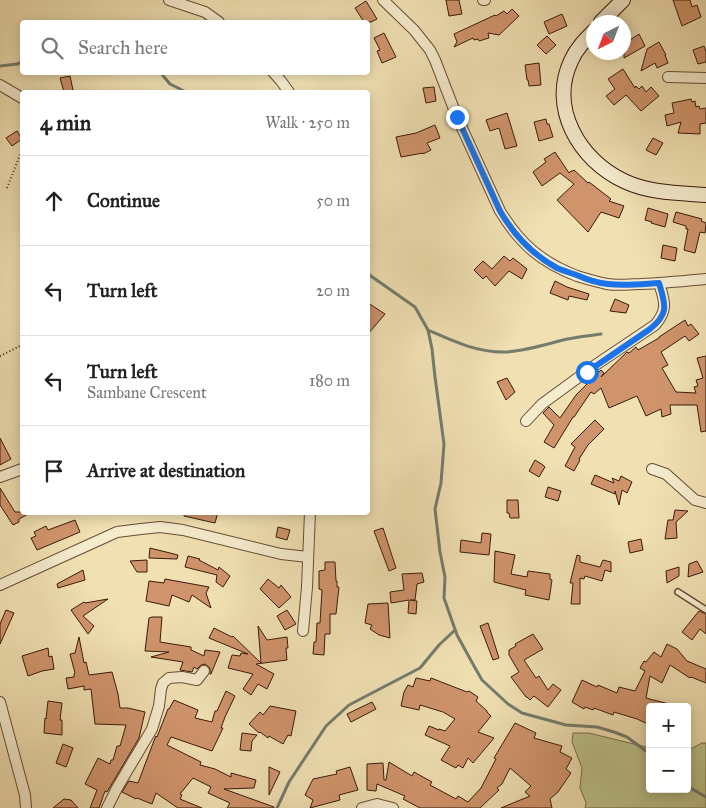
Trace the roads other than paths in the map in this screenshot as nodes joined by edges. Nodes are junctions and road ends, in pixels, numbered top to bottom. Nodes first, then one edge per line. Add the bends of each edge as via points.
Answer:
1 (169, 0) edge
2 (383, 0) edge
3 (622, 0) edge
4 (393, 5) edge
5 (608, 15) edge
6 (215, 20) edge
7 (586, 40) edge
8 (276, 75) edge
9 (668, 77) dead end
10 (706, 78) edge
11 (0, 85) edge
12 (288, 90) edge
13 (20, 97) edge
14 (706, 195) edge
15 (706, 279) edge
16 (659, 283) junction
17 (526, 422) dead end
18 (652, 469) dead end
19 (20, 470) edge
20 (0, 477) edge
21 (706, 503) edge
22 (310, 515) edge
23 (308, 557) junction
24 (0, 586) edge
25 (678, 592) dead end
26 (706, 610) edge
27 (303, 631) dead end
28 (204, 671) dead end
29 (0, 702) edge
30 (26, 808) edge
31 (107, 808) edge
32 (362, 808) edge
33 (393, 808) edge

1 - 6 street via 205,12
2 - 4 street
3 - 5 street
4 - 16 street via 433,55 500,211 524,244 558,268 590,280 616,285
7 - 14 street via 571,60 563,93 569,124 583,149 599,165 624,181 650,190
8 - 12 street
9 - 10 street
11 - 13 street
15 - 16 street
16 - 17 street via 665,305 656,324 542,404
18 - 21 street via 666,474 695,500
19 - 20 street
22 - 23 street
23 - 24 street via 281,554 183,530 141,529 118,532
23 - 27 street
25 - 26 lane
28 - 31 street via 198,680 169,678 162,684 152,728
29 - 30 street
32 - 33 street via 377,804

